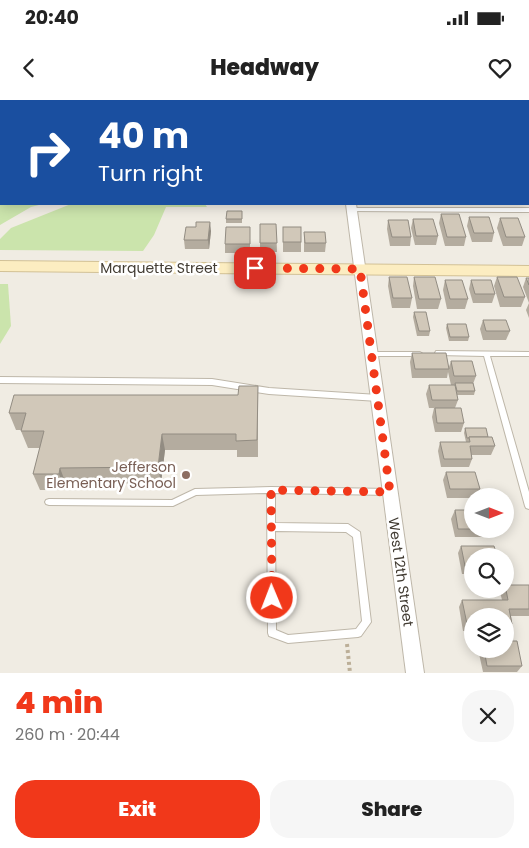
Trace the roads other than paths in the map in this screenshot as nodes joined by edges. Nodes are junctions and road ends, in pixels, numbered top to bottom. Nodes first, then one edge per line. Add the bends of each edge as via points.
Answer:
1 (352, 207) edge
2 (457, 207) edge
3 (529, 210) edge
4 (0, 266) edge
5 (360, 269) junction
6 (529, 270) edge
7 (486, 353) junction
8 (373, 354) junction
9 (529, 354) edge
10 (0, 380) edge
11 (378, 398) junction
12 (271, 490) junction
13 (390, 492) junction
14 (49, 502) dead end
15 (529, 506) edge
16 (271, 527) junction
17 (415, 673) edge

1 - 2 lane
1 - 5 street, West 12th Street
2 - 3 lane
4 - 5 street, Marquette Street
5 - 6 street, Marquette Street
5 - 8 street, West 12th Street
7 - 8 lane
7 - 9 lane
7 - 15 lane
8 - 11 street, West 12th Street
10 - 11 lane via 212,382 270,391
11 - 13 street, West 12th Street
12 - 13 lane
12 - 14 lane via 195,492 173,503
12 - 16 lane
13 - 17 street, West 12th Street
16 - 16 lane via 272,633 288,639 358,633 367,622 357,535 348,528

